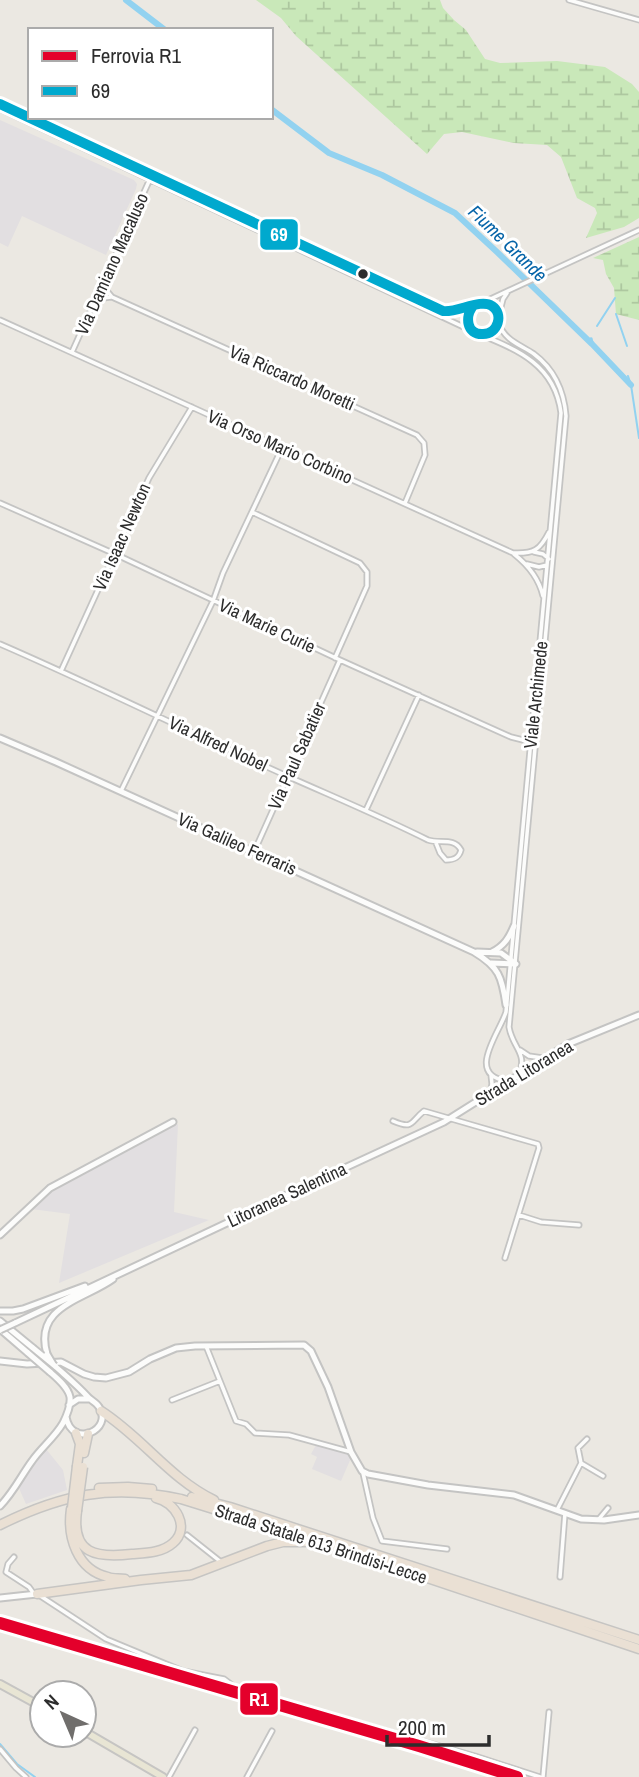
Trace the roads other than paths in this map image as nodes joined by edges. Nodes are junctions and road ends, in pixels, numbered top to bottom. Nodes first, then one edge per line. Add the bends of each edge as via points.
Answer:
1 (569, 0) edge
2 (639, 20) edge
3 (0, 104) edge
4 (0, 109) edge
5 (28, 117) edge
6 (32, 119) edge
7 (152, 175) junction
8 (150, 180) junction
9 (639, 230) edge
10 (102, 285) junction
11 (511, 290) junction
12 (112, 297) junction
13 (96, 299) junction
14 (482, 303) junction
15 (473, 306) junction
16 (0, 320) edge
17 (498, 320) junction
18 (477, 333) junction
19 (72, 352) junction
20 (191, 407) junction
21 (282, 448) junction
22 (0, 503) edge
23 (404, 503) junction
24 (252, 512) junction
25 (551, 528) junction
26 (531, 552) junction
27 (513, 553) junction
28 (115, 554) junction
29 (548, 558) junction
30 (554, 562) junction
31 (525, 564) junction
32 (548, 564) junction
33 (213, 601) junction
34 (544, 606) junction
35 (0, 644) edge
36 (337, 659) junction
37 (61, 671) junction
38 (419, 695) junction
39 (158, 715) junction
40 (0, 738) edge
41 (531, 742) junction
42 (537, 743) junction
43 (287, 776) junction
44 (121, 792) junction
45 (366, 810) junction
46 (436, 843) junction
47 (254, 852) junction
48 (514, 926) junction
49 (474, 952) junction
50 (492, 952) junction
51 (513, 962) junction
52 (491, 963) junction
53 (506, 1005) junction
54 (639, 1015) edge
55 (520, 1051) junction
56 (543, 1058) junction
57 (519, 1074) junction
58 (491, 1075) junction
59 (507, 1081) junction
60 (490, 1093) junction
61 (450, 1119) junction
62 (393, 1121) dead end
63 (173, 1122) dead end
64 (519, 1215) junction
65 (579, 1225) dead end
66 (1, 1235) edge
67 (505, 1258) dead end
68 (124, 1271) junction
69 (0, 1311) edge
70 (0, 1321) edge
71 (0, 1330) edge
72 (206, 1346) junction
73 (30, 1351) junction
74 (0, 1361) edge
75 (52, 1369) junction
76 (220, 1381) junction
77 (88, 1399) junction
78 (172, 1400) dead end
79 (69, 1405) junction
80 (101, 1411) junction
81 (66, 1416) junction
82 (76, 1433) junction
83 (88, 1434) junction
84 (586, 1438) dead end
85 (351, 1452) junction
86 (581, 1463) junction
87 (80, 1466) junction
88 (362, 1471) junction
89 (603, 1476) dead end
90 (132, 1493) junction
91 (0, 1506) edge
92 (230, 1507) junction
93 (608, 1508) dead end
94 (74, 1510) junction
95 (557, 1510) junction
96 (24, 1513) junction
97 (565, 1513) junction
98 (639, 1516) edge
99 (598, 1520) junction
100 (0, 1522) edge
101 (0, 1531) edge
102 (187, 1535) dead end
103 (324, 1543) junction
104 (447, 1549) dead end
105 (14, 1557) dead end
106 (223, 1563) junction
107 (560, 1577) dead end
108 (141, 1580) junction
109 (36, 1594) junction
110 (0, 1598) edge
111 (639, 1640) edge
112 (639, 1649) edge
113 (0, 1685) edge
114 (28, 1700) edge
115 (549, 1712) dead end
116 (195, 1730) dead end
117 (272, 1731) dead end
118 (98, 1739) edge
119 (0, 1749) edge
120 (26, 1777) edge
121 (163, 1777) edge
122 (169, 1777) edge
123 (247, 1777) edge
124 (542, 1777) edge

1 - 2 street
3 - 5 street
4 - 8 street, Viale Archimede
6 - 7 street
7 - 8 street, Via Damiano Macaluso
7 - 15 street via 443,311
8 - 10 street, Via Damiano Macaluso
8 - 18 street, Viale Archimede
9 - 11 street
10 - 12 street, Via Riccardo Moretti
10 - 13 street, Via Damiano Macaluso
11 - 14 street
11 - 17 street via 503,299
12 - 13 street
12 - 23 street, Via Riccardo Moretti via 417,435 424,443 425,455
13 - 19 street, Via Damiano Macaluso
14 - 15 street
14 - 17 street via 495,308
15 - 18 street via 467,318
16 - 19 street, Via Orso Mario Corbino
17 - 18 street via 488,334
17 - 30 street, Viale Archimede via 508,339 550,370 564,401
18 - 25 street, Viale Archimede via 533,361 556,391 561,421
19 - 20 street, Via Orso Mario Corbino
20 - 21 street, Via Orso Mario Corbino
20 - 28 street, Via Isaac Newton via 149,478
21 - 23 street, Via Orso Mario Corbino
21 - 24 street
22 - 28 street, Via Marie Curie
23 - 27 street, Via Orso Mario Corbino
24 - 33 street
24 - 36 street, Via Paul Sabatier via 360,563 367,572 367,586
25 - 26 street
25 - 29 street, Viale Archimede
26 - 27 street, Via Orso Mario Corbino
26 - 29 street
27 - 31 street
28 - 33 street, Via Marie Curie
28 - 37 street, Via Isaac Newton
29 - 30 street
29 - 32 street, Viale Archimede
30 - 32 street
30 - 42 street, Viale Archimede
31 - 32 street
31 - 34 street via 541,586
32 - 34 street, Viale Archimede
33 - 36 street, Via Marie Curie
33 - 39 street
34 - 41 street, Viale Archimede
35 - 37 street, Via Alfred Nobel
36 - 38 street, Via Marie Curie
36 - 43 street, Via Paul Sabatier
37 - 39 street, Via Alfred Nobel
38 - 41 street, Via Marie Curie
38 - 45 street
39 - 43 street, Via Alfred Nobel
39 - 44 street
40 - 44 street, Via Galileo Ferraris
41 - 42 street, Via Marie Curie
41 - 48 street, Viale Archimede
42 - 51 street, Viale Archimede
43 - 45 street, Via Alfred Nobel
43 - 47 street, Via Paul Sabatier
44 - 47 street, Via Galileo Ferraris
45 - 46 street, Via Alfred Nobel
46 - 46 street, Via Alfred Nobel via 458,845 460,856 446,860
47 - 49 street, Via Galileo Ferraris
48 - 50 street via 508,939
48 - 51 street, Viale Archimede
49 - 50 street, Via Galileo Ferraris
49 - 52 street, Via Galileo Ferraris
50 - 51 street, Via Galileo Ferraris
51 - 52 street, Via Galileo Ferraris
51 - 53 street, Viale Archimede
51 - 55 street, Viale Archimede via 509,1027
52 - 53 street via 504,986
53 - 58 street, Viale Archimede via 487,1054
54 - 56 street, Strada Litoranea
55 - 56 street
55 - 57 street, Viale Archimede
56 - 57 street, Strada Litoranea
57 - 59 street, Strada Litoranea
58 - 59 street
58 - 60 street, Viale Archimede
59 - 60 street, Strada Litoranea
60 - 61 street, Strada Litoranea
61 - 62 street via 424,1111 408,1125
61 - 64 street via 538,1144
61 - 68 street, Litoranea Salentina
63 - 66 street via 50,1188
64 - 65 street via 541,1223
64 - 67 street
68 - 69 street via 23,1309
68 - 71 street, bridge
68 - 75 street, bridge via 54,1313 44,1331
70 - 73 street
71 - 73 street
72 - 74 street via 176,1348 106,1378 84,1374 61,1362
72 - 76 street
72 - 85 street via 304,1345 328,1387
73 - 75 street, bridge
75 - 77 street
75 - 79 street via 67,1391
76 - 78 street
76 - 85 street via 236,1421 256,1433 289,1435
77 - 79 street
77 - 80 street
79 - 81 street
80 - 83 street via 98,1427
80 - 92 highway via 185,1483
81 - 82 street
81 - 91 street
82 - 83 street
82 - 87 highway
83 - 87 highway
84 - 86 street via 578,1448
85 - 88 street
86 - 89 street
86 - 95 street
87 - 94 highway, bridge
88 - 95 street via 514,1496
88 - 104 street via 382,1541
90 - 94 highway via 161,1499 177,1512 181,1524 173,1543 149,1553 108,1557 94,1553 78,1534
90 - 96 highway, Strada Statale 613 Brindisi-Lecce via 67,1498
90 - 103 highway, Strada Statale 613 Brindisi-Lecce via 181,1499
92 - 100 highway, Strada Statale 613 Brindisi-Lecce via 155,1490 112,1486 44,1500
92 - 111 highway, Strada Statale 613 Brindisi-Lecce
93 - 99 street
94 - 108 highway via 72,1544 86,1565 108,1577
95 - 97 street
96 - 100 highway, Strada Statale 613 Brindisi-Lecce
96 - 101 highway
97 - 99 street
97 - 107 street
98 - 99 street
102 - 106 street
103 - 106 highway via 283,1542
103 - 112 highway, Strada Statale 613 Brindisi-Lecce
105 - 109 street via 6,1572
106 - 108 highway via 191,1575
108 - 109 highway
109 - 110 street
109 - 124 street via 106,1639 183,1671 224,1679 236,1688
113 - 114 main road
115 - 124 street
116 - 122 street
117 - 123 street
118 - 121 main road
119 - 120 street

